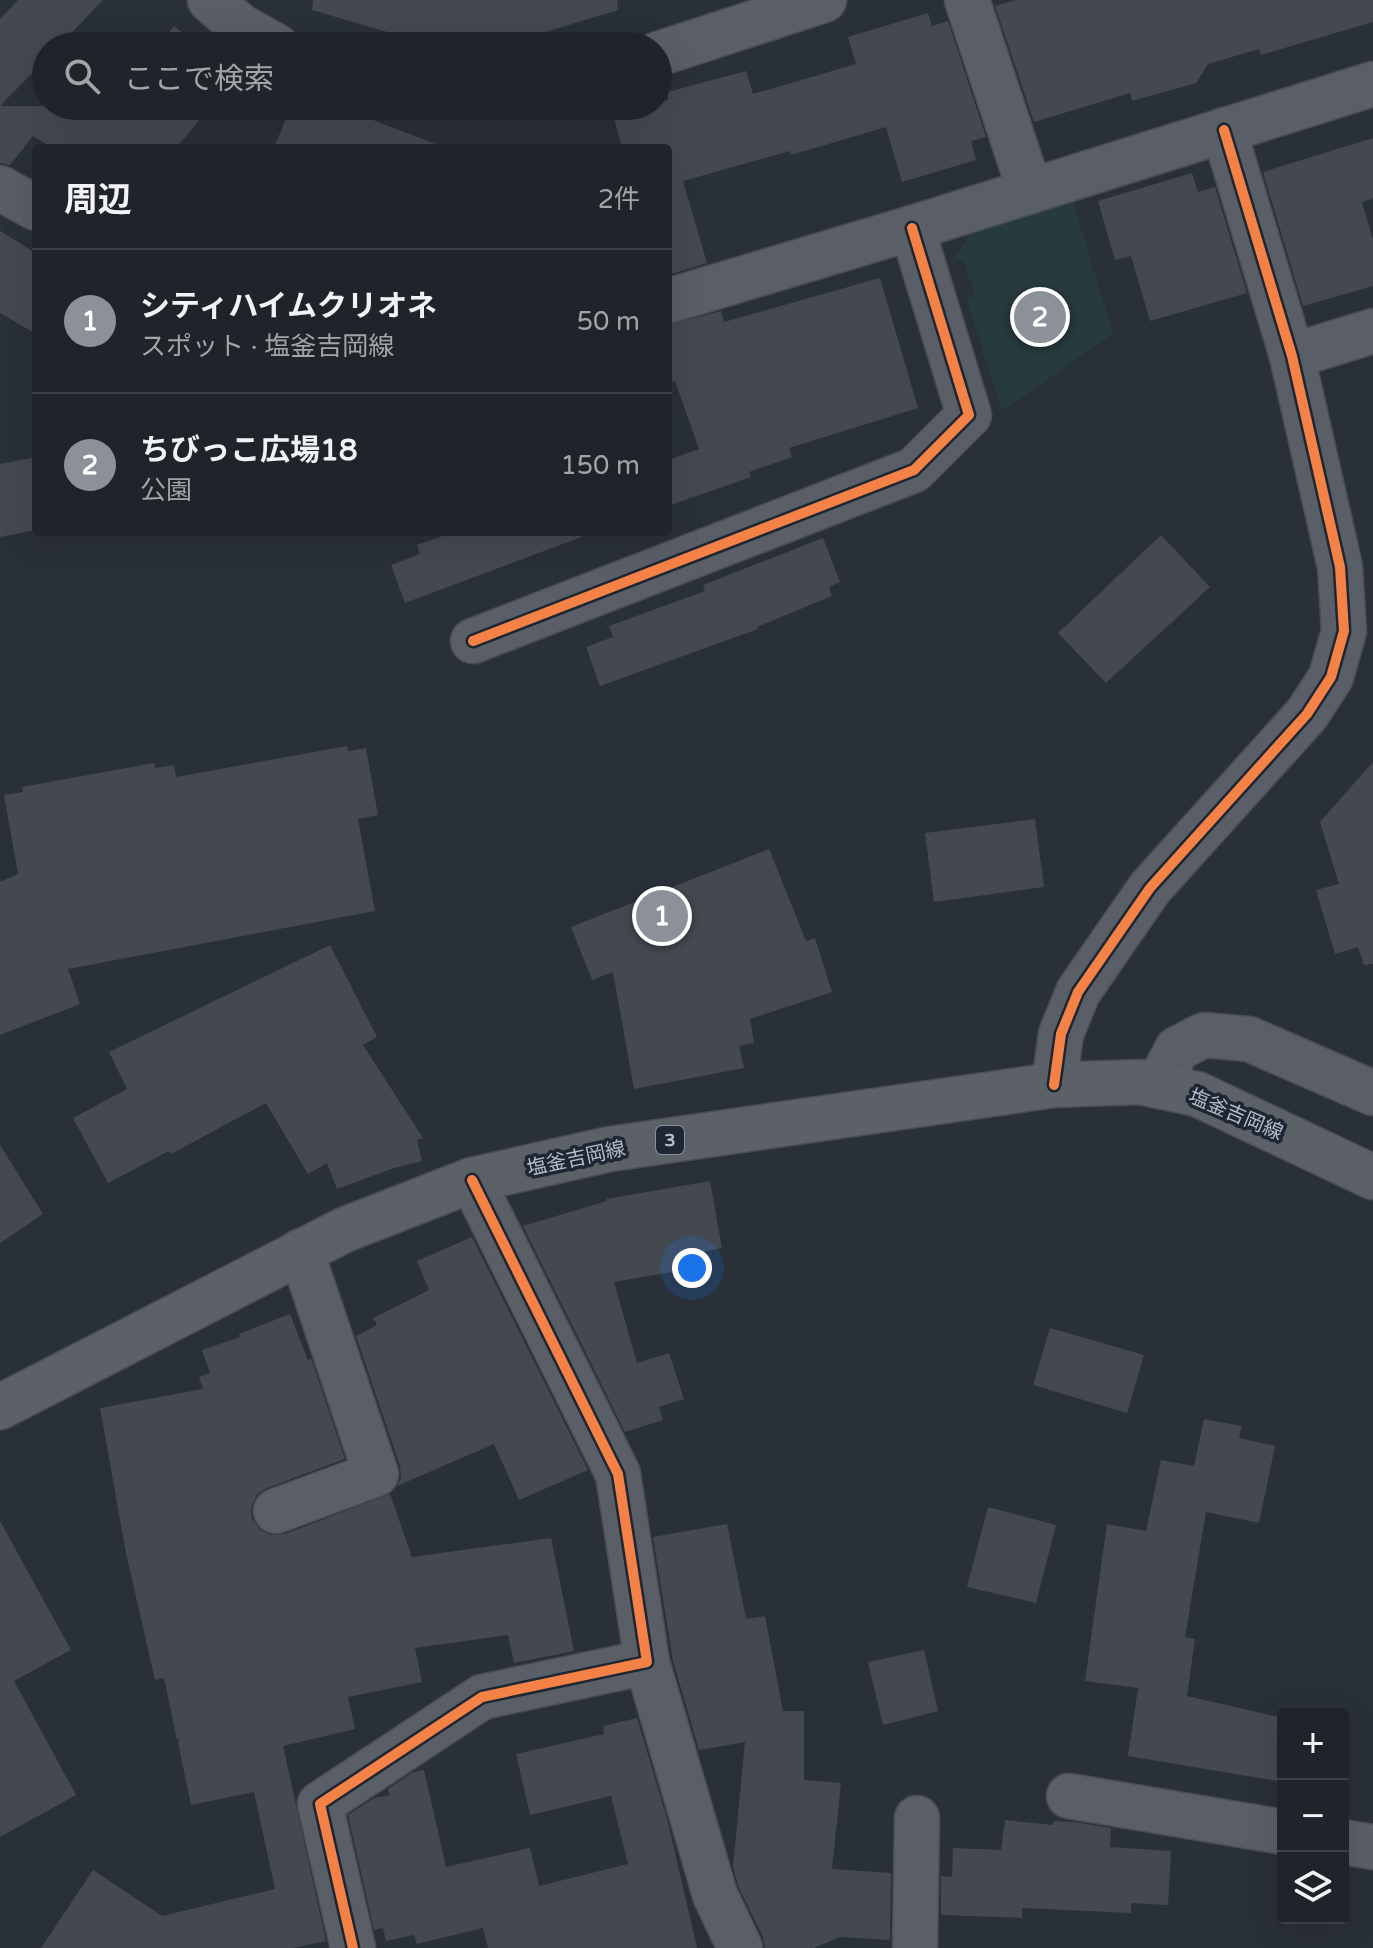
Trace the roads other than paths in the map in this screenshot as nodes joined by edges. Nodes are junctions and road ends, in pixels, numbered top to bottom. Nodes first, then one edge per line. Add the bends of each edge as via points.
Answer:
1 (210, 0) edge
2 (824, 0) edge
3 (967, 0) edge
4 (251, 32) edge
5 (672, 49) edge
6 (1373, 84) edge
7 (1224, 130) junction
8 (0, 188) edge
9 (1030, 191) junction
10 (32, 206) edge
11 (912, 228) junction
12 (672, 300) edge
13 (1373, 331) edge
14 (1292, 356) junction
15 (473, 641) dead end
16 (1054, 1085) junction
17 (1158, 1086) junction
18 (1373, 1093) edge
19 (1373, 1177) edge
20 (472, 1180) junction
21 (301, 1251) junction
22 (0, 1407) edge
23 (276, 1511) dead end
24 (647, 1662) junction
25 (1069, 1796) dead end
26 (917, 1818) dead end
27 (1277, 1831) edge
28 (1349, 1843) edge
29 (1373, 1847) edge
30 (353, 1948) edge
31 (740, 1948) edge
32 (915, 1948) edge

1 - 4 street
2 - 5 street
3 - 9 street
6 - 7 street
7 - 9 street
7 - 14 street
8 - 10 street
9 - 11 street
11 - 12 street
11 - 15 street via 969,415 914,470
13 - 14 street
14 - 16 street via 1340,567 1344,631 1331,677 1307,714 1150,888 1078,992 1061,1034
16 - 17 main road, 塩釜吉岡線 / 3
16 - 20 main road, 塩釜吉岡線 / 3 via 610,1149
17 - 18 street via 1177,1049 1204,1035 1249,1039
17 - 19 main road, 塩釜吉岡線 / 3 via 1197,1094
20 - 21 main road, 塩釜吉岡線 / 3
20 - 24 street via 618,1474
21 - 22 main road, 塩釜吉岡線 / 3
21 - 23 street via 376,1474
24 - 30 street via 482,1697 320,1804
24 - 31 street via 715,1895
25 - 27 street
26 - 32 street
28 - 29 street

